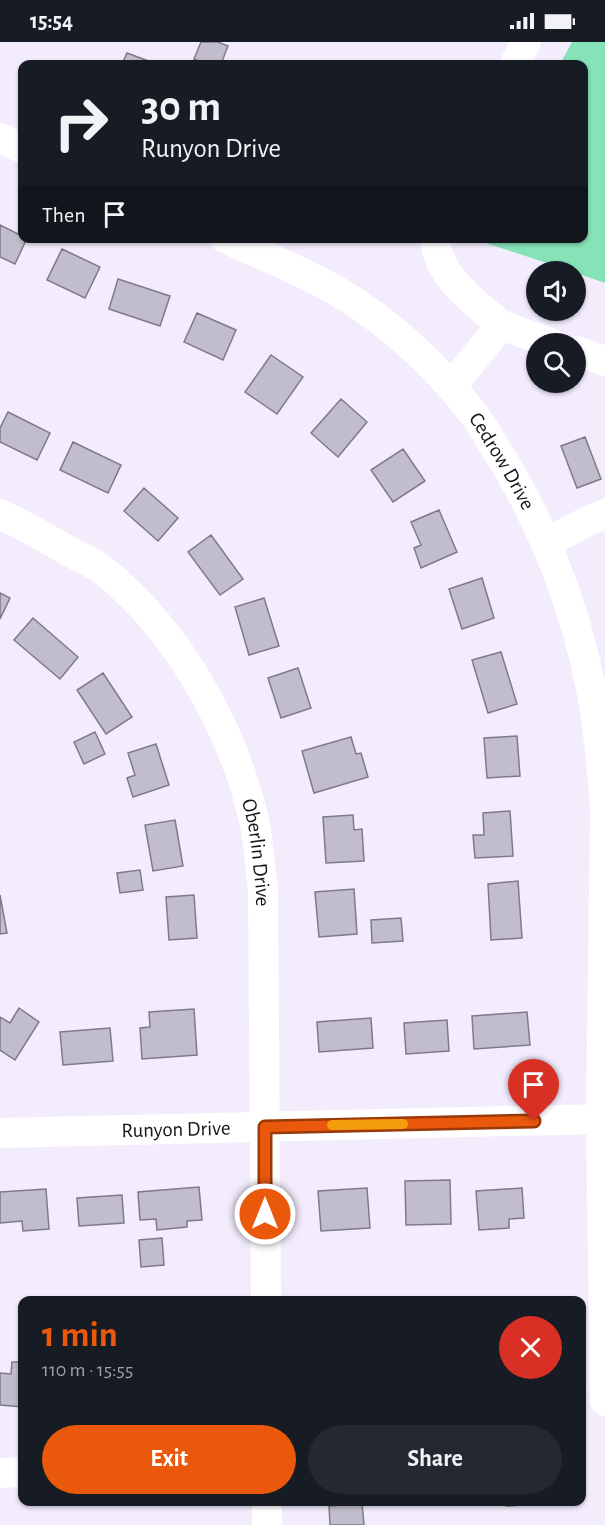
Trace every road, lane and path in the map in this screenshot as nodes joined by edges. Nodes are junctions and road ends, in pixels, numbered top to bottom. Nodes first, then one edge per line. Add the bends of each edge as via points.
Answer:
1 (526, 42) edge
2 (517, 60) edge
3 (0, 138) edge
4 (18, 146) edge
5 (236, 243) edge
6 (435, 243) edge
7 (501, 326) junction
8 (526, 335) edge
9 (586, 354) edge
10 (605, 361) edge
11 (451, 387) junction
12 (0, 514) edge
13 (605, 514) edge
14 (546, 543) junction
15 (605, 806) edge
16 (605, 814) edge
17 (602, 1119) junction
18 (265, 1127) junction
19 (0, 1133) edge
20 (266, 1296) edge
21 (605, 1401) edge
22 (18, 1472) edge
23 (0, 1473) edge
24 (267, 1506) edge
25 (267, 1525) edge

1 - 2 street
3 - 4 street
5 - 11 street, Cedrow Drive via 315,279 359,305 400,336
6 - 7 street via 442,267 453,281
7 - 8 street
7 - 11 street
9 - 10 street
11 - 14 street, Cedrow Drive via 512,473
12 - 18 street, Oberlin Drive via 102,570 134,598 192,672 220,721 241,772 255,826 263,889
13 - 14 street
14 - 15 street, Cedrow Drive via 573,616 592,691
16 - 17 street
17 - 18 street, Runyon Drive
17 - 21 street
18 - 19 street, Runyon Drive
18 - 20 street, Oberlin Drive
22 - 23 street
24 - 25 street

